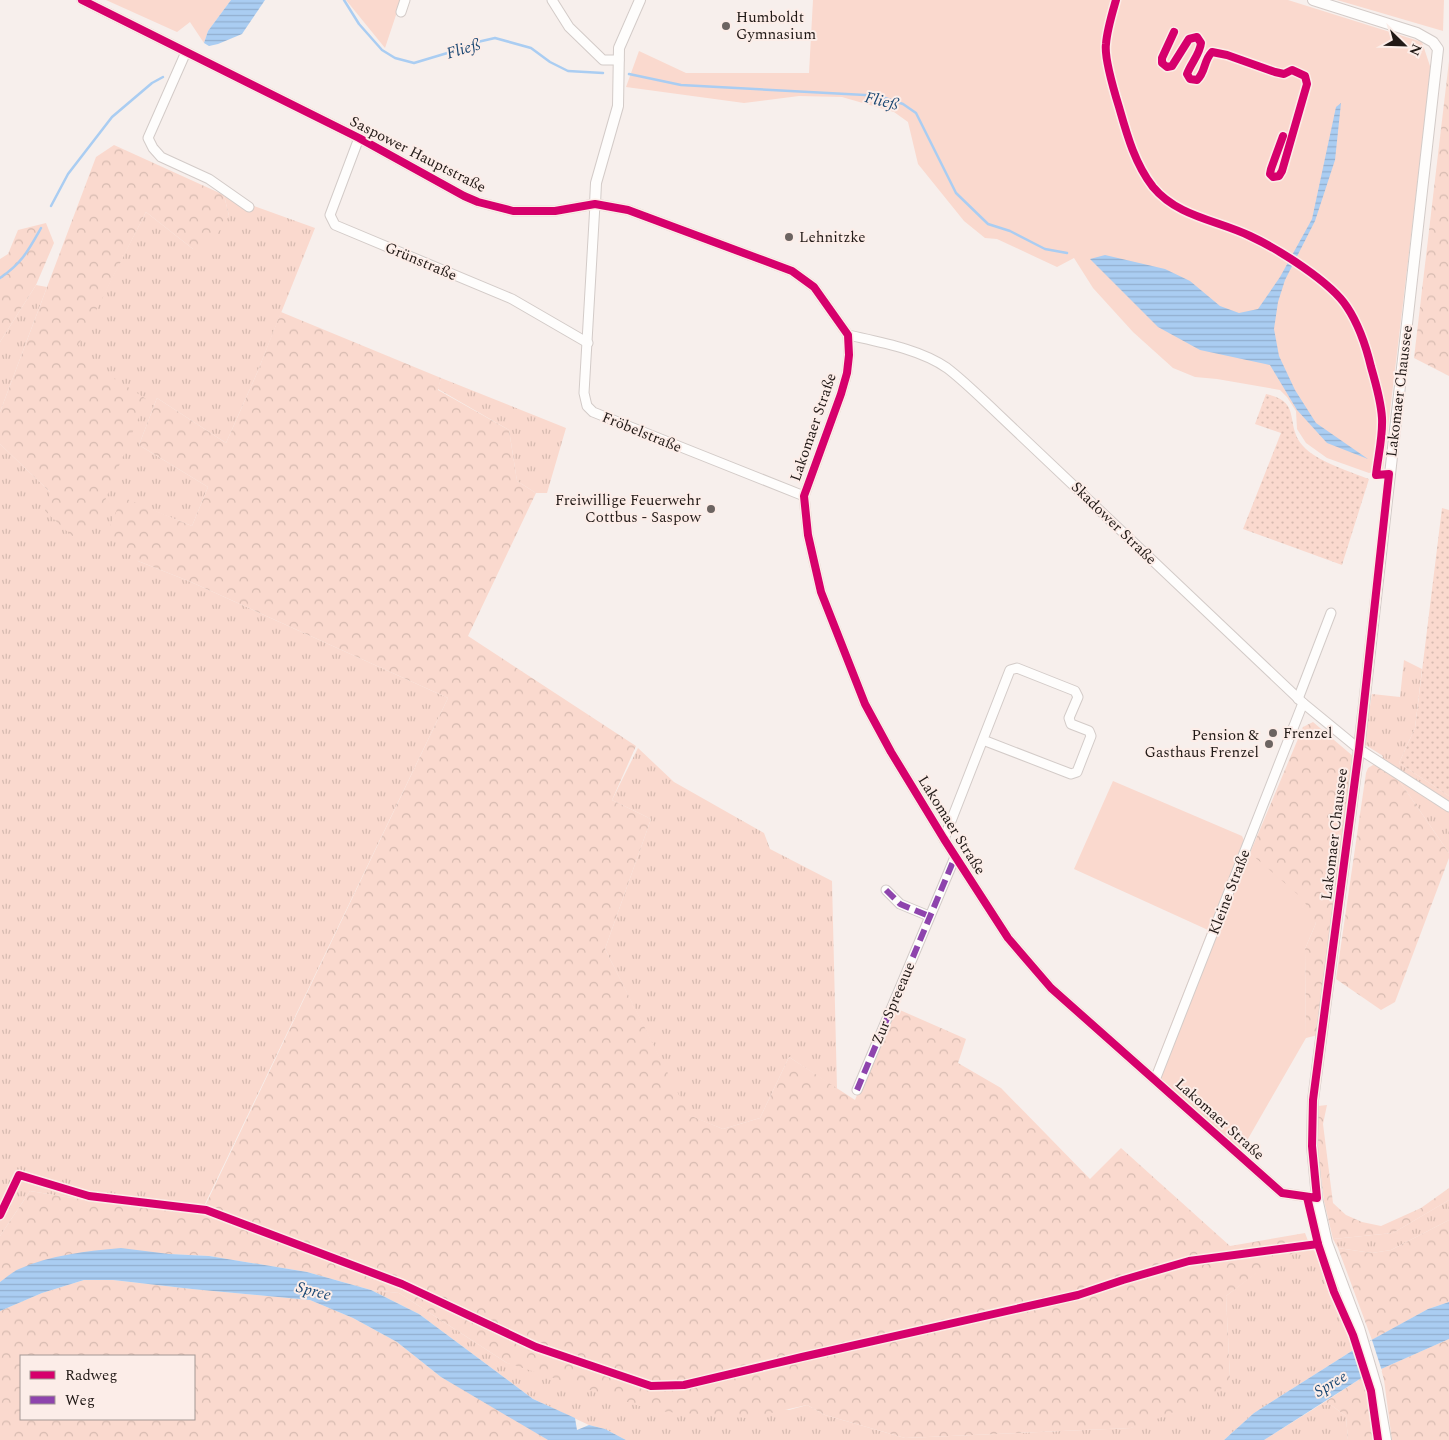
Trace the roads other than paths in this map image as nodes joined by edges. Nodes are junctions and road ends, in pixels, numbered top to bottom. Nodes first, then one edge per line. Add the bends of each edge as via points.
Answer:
1 (82, 0) edge
2 (405, 0) edge
3 (552, 0) edge
4 (640, 0) edge
5 (1313, 0) edge
6 (401, 12) dead end
7 (186, 52) junction
8 (618, 60) junction
9 (359, 138) junction
10 (594, 204) junction
11 (249, 207) dead end
12 (848, 335) junction
13 (588, 343) junction
14 (804, 496) junction
15 (1331, 613) dead end
16 (1300, 701) junction
17 (983, 740) junction
18 (1359, 749) junction
19 (1449, 808) edge
20 (944, 839) junction
21 (955, 856) junction
22 (886, 890) dead end
23 (929, 916) junction
24 (1155, 1080) junction
25 (857, 1090) dead end
26 (1317, 1198) junction
27 (1386, 1440) edge

1 - 7 street, Saspower Hauptstraße
2 - 6 street
3 - 8 street via 569,27 602,60
4 - 8 street via 619,48
5 - 18 street, Lakomaer Chaussee via 1417,33 1433,42 1438,49
7 - 9 street, Saspower Hauptstraße
7 - 11 street via 148,138 161,157 209,179
8 - 10 street via 618,106 596,182
9 - 10 street, Saspower Hauptstraße via 464,196 492,206 512,211 555,211
9 - 13 street, Grünstraße via 330,215 335,225 512,300
10 - 12 street, Saspower Hauptstraße via 628,210 792,271 814,287
10 - 13 street, Fröbelstraße
12 - 14 street, Lakomaer Straße via 846,380
12 - 16 street, Skadower Straße via 932,359 947,368
13 - 14 street, Fröbelstraße via 584,393 587,406 593,412
14 - 20 street, Lakomaer Straße via 820,592 842,650 865,704
15 - 16 street, Kleine Straße
16 - 18 street, Skadower Straße
16 - 24 street, Kleine Straße
17 - 17 street via 1010,670 1017,668 1075,691 1078,697 1069,718 1071,724 1089,731 1091,736 1077,772 1071,774
17 - 20 street
18 - 19 street, Skadower Straße
18 - 26 street, Lakomaer Chaussee via 1313,1100 1312,1146
20 - 21 street, Lakomaer Straße
21 - 23 street, Zur Spreeaue
21 - 24 street, Lakomaer Straße via 1008,938 1051,988
22 - 23 street via 900,904
23 - 25 street, Zur Spreeaue
24 - 26 street, Lakomaer Straße via 1282,1192
26 - 27 street, Lakomaer Chaussee via 1327,1243 1359,1328 1377,1388

